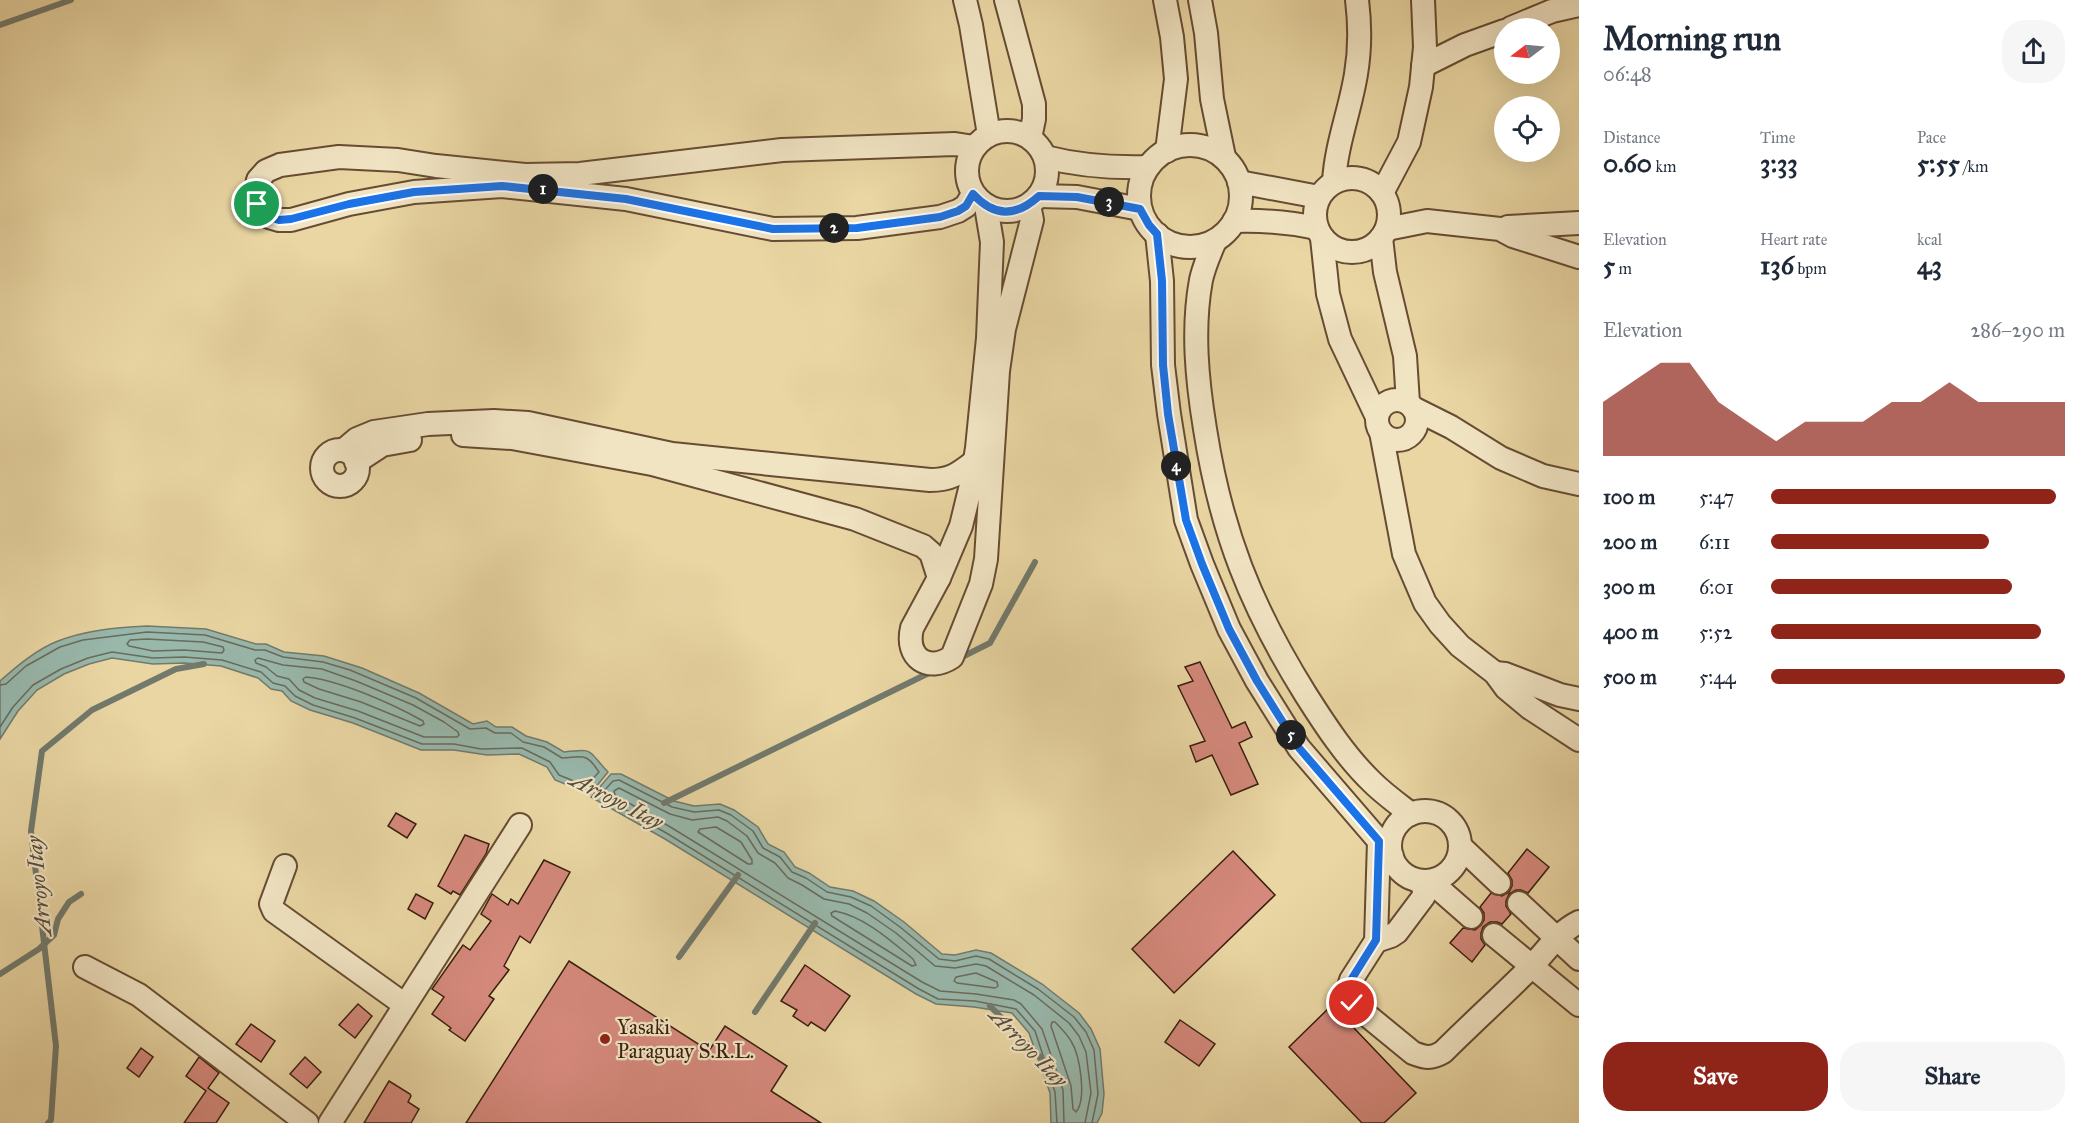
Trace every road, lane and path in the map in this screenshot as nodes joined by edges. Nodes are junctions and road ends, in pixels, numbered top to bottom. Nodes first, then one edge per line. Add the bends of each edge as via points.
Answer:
1 (965, 0) edge
2 (1006, 0) edge
3 (1166, 0) edge
4 (1200, 0) edge
5 (1358, 0) edge
6 (1422, 0) edge
7 (1579, 5) edge
8 (1535, 18) edge
9 (1424, 31) junction
10 (1494, 35) edge
11 (1465, 45) junction
12 (1423, 66) junction
13 (1030, 138) junction
14 (981, 141) junction
15 (1167, 150) junction
16 (1224, 157) junction
17 (1045, 158) junction
18 (1148, 167) junction
19 (1239, 182) junction
20 (1327, 190) junction
21 (1384, 197) junction
22 (980, 200) junction
23 (1034, 201) junction
24 (1140, 209) junction
25 (1234, 221) junction
26 (1427, 221) junction
27 (1579, 222) edge
28 (1500, 229) junction
29 (1320, 233) junction
30 (1384, 233) junction
31 (1157, 234) junction
32 (1215, 241) junction
33 (1579, 257) edge
34 (1410, 406) junction
35 (1379, 425) junction
36 (1451, 428) junction
37 (1410, 434) junction
38 (975, 461) junction
39 (1579, 484) edge
40 (1394, 495) junction
41 (939, 578) junction
42 (1495, 673) junction
43 (1579, 699) edge
44 (1579, 740) edge
45 (1411, 814) junction
46 (520, 825) dead end
47 (1460, 846) junction
48 (1385, 848) junction
49 (285, 866) dead end
50 (1425, 881) junction
51 (1499, 883) dead end
52 (1519, 903) dead end
53 (1471, 917) dead end
54 (1579, 922) edge
55 (1494, 935) dead end
56 (1556, 938) junction
57 (1376, 940) junction
58 (1579, 959) edge
59 (85, 967) dead end
60 (1531, 967) junction
61 (405, 1005) junction
62 (1579, 1005) edge
63 (307, 1123) edge
64 (330, 1123) edge

1 - 14 street via 971,25
2 - 13 street via 1034,104
3 - 15 street via 1176,79
4 - 16 street via 1212,99
5 - 20 street via 1356,73
6 - 9 street
7 - 8 street
9 - 11 street
9 - 12 street
10 - 11 street
11 - 12 street
12 - 21 street via 1409,142
13 - 14 street via 1006,130
13 - 17 street
14 - 22 street via 968,158 966,171 968,183
14 - 22 street via 782,150 556,175 339,157 280,165 266,171 258,180 256,192 262,212 279,220 414,192 502,186 626,199 773,229 857,228 940,217
15 - 16 street via 1184,145 1202,146
15 - 18 street
16 - 19 street
17 - 18 street via 1075,165
17 - 23 street via 1046,178
18 - 24 street via 1140,190
19 - 20 street
19 - 25 street via 1241,202
20 - 21 street via 1344,178 1355,178 1374,185
20 - 29 street via 1316,207
21 - 26 street
21 - 30 street via 1389,212
22 - 23 street via 993,210 1006,212
22 - 38 street via 992,242 989,327
23 - 24 street via 1077,197
23 - 41 street via 1004,328 998,371 989,534 981,584 952,657 932,664 914,654 910,637
24 - 31 street
25 - 29 street via 1291,222
25 - 32 street
26 - 28 street
26 - 30 street
27 - 28 street
28 - 33 street
29 - 30 street via 1339,250 1350,252 1370,248
29 - 35 street via 1328,294 1340,339
30 - 34 street via 1387,283 1405,356
31 - 32 street via 1191,247
31 - 48 street via 1168,414 1186,520 1202,564 1229,629 1299,748
32 - 45 street via 1202,278 1196,318 1197,362 1210,460 1234,554 1259,614 1326,727 1371,781
34 - 35 street via 1400,400 1385,404
34 - 36 street
34 - 37 street via 1417,416
35 - 37 street via 1394,440
35 - 40 street
36 - 37 street
36 - 39 street via 1532,472
37 - 40 street
38 - 41 street via 962,526
38 - 41 street via 955,477 930,480 672,454 528,423 494,421 428,424 374,432 357,439 350,456 391,442 468,435 512,438 641,462 855,519 923,546 931,553
40 - 42 street via 1404,554 1425,603 1460,646
42 - 43 street
42 - 44 street via 1530,708
45 - 47 street via 1440,814 1455,827
45 - 48 street via 1396,827 1390,846
46 - 61 street
47 - 50 street via 1459,856 1448,873
47 - 51 street
48 - 50 street via 1402,873
48 - 57 street
49 - 61 street via 271,904 274,911
50 - 53 street
50 - 57 street via 1424,896 1397,932
52 - 56 street
54 - 56 street
55 - 60 street
56 - 58 street
56 - 60 street
57 - 60 street via 1351,980 1348,990 1352,1003 1424,1058 1443,1052
59 - 63 street via 139,995
60 - 62 street
61 - 64 street

